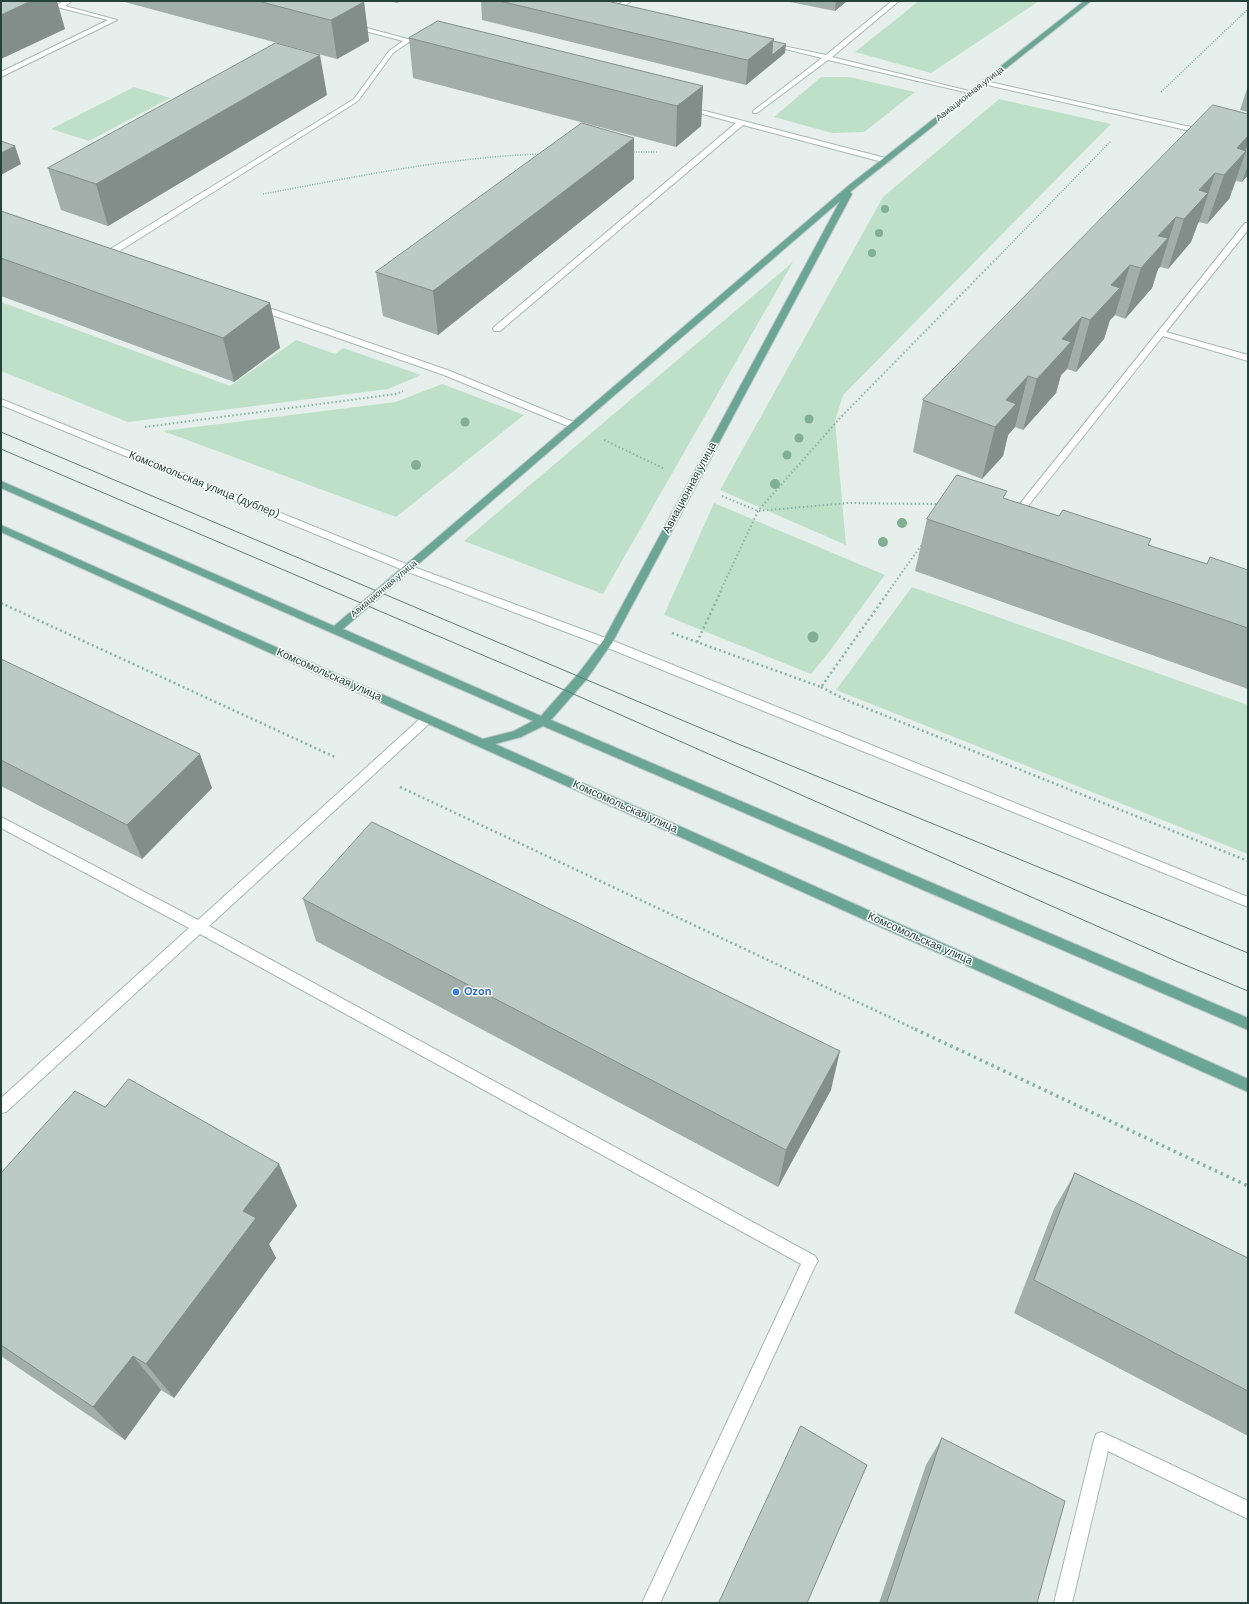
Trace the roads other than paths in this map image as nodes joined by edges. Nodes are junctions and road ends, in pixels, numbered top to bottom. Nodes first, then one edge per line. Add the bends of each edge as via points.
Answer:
1 (69, 1) edge
2 (629, 1) edge
3 (896, 1) edge
4 (1088, 1) edge
5 (626, 9) edge
6 (343, 24) dead end
7 (408, 40) junction
8 (761, 41) edge
9 (428, 45) dead end
10 (828, 57) junction
11 (1, 76) edge
12 (985, 83) junction
13 (971, 93) junction
14 (681, 107) edge
15 (755, 112) dead end
16 (742, 122) junction
17 (1210, 134) edge
18 (886, 161) junction
19 (851, 188) junction
20 (1248, 225) edge
21 (107, 255) edge
22 (250, 305) edge
23 (497, 329) dead end
24 (1161, 333) junction
25 (1248, 358) edge
26 (1, 402) edge
27 (573, 425) junction
28 (1, 484) edge
29 (1044, 515) edge
30 (1, 528) edge
31 (408, 568) junction
32 (336, 630) junction
33 (607, 643) junction
34 (427, 719) junction
35 (543, 721) junction
36 (482, 743) junction
37 (1, 822) edge
38 (1248, 902) edge
39 (199, 928) junction
40 (1248, 1024) edge
41 (1248, 1086) edge
42 (1, 1107) edge
43 (1248, 1510) edge
44 (651, 1603) edge
45 (1063, 1603) edge

1 - 11 street via 59,6 114,20
2 - 5 street via 615,6
3 - 10 street
4 - 12 main road, Авиационная улица
6 - 7 street
7 - 9 street
7 - 21 street via 391,52 356,100
8 - 10 street
10 - 13 street
10 - 15 street
12 - 13 main road, Авиационная улица
12 - 17 street
13 - 18 main road, Авиационная улица
14 - 16 street
16 - 18 street
16 - 23 street
18 - 19 main road, Авиационная улица
19 - 27 main road, Авиационная улица
19 - 33 main road, Авиационная улица
20 - 24 street
22 - 27 street via 447,373
24 - 25 street
24 - 29 street via 1022,507
26 - 31 street, Комсомольская улица (дублер)
27 - 31 main road, Авиационная улица
28 - 32 main road
30 - 34 main road, Комсомольская улица
31 - 32 main road, Авиационная улица
31 - 33 street, Комсомольская улица (дублер)
32 - 35 main road
33 - 35 main road, Авиационная улица via 582,677
33 - 38 street, Комсомольская улица (дублер)
34 - 36 main road, Комсомольская улица
34 - 39 street
35 - 36 main road, Авиационная улица via 517,734
35 - 40 main road
36 - 41 main road, Комсомольская улица
37 - 39 street
39 - 42 street
39 - 44 street via 810,1261
43 - 45 street via 1102,1440

